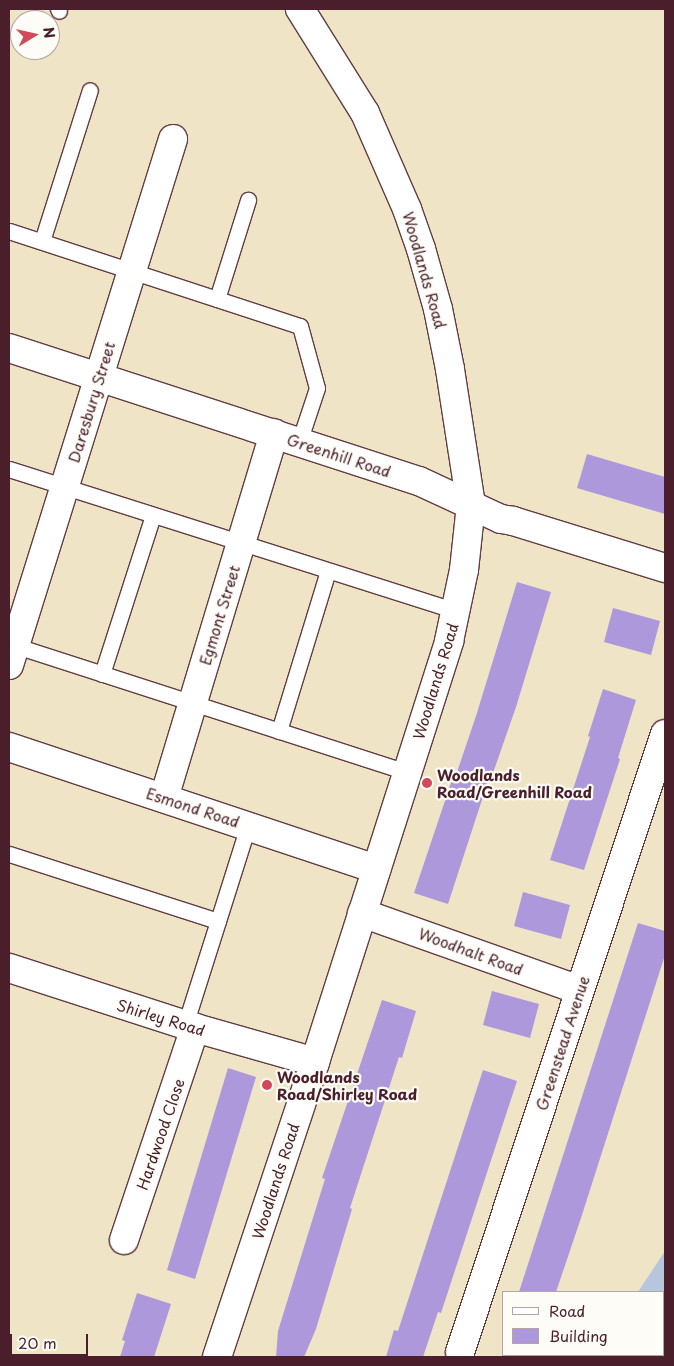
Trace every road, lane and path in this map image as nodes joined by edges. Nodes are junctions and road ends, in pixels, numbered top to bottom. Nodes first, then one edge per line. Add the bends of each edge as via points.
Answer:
1 (300, 9) edge
2 (90, 90) dead end
3 (173, 139) dead end
4 (248, 200) dead end
5 (9, 231) edge
6 (42, 241) junction
7 (132, 271) junction
8 (218, 299) junction
9 (9, 348) edge
10 (98, 378) junction
11 (287, 438) junction
12 (9, 469) edge
13 (64, 486) junction
14 (471, 506) junction
15 (154, 515) junction
16 (241, 543) junction
17 (665, 568) edge
18 (328, 571) junction
19 (456, 611) junction
20 (11, 651) edge
21 (102, 674) junction
22 (193, 703) junction
23 (279, 731) junction
24 (665, 734) edge
25 (9, 748) edge
26 (407, 772) junction
27 (656, 794) edge
28 (164, 798) junction
29 (248, 826) junction
30 (9, 854) edge
31 (376, 869) junction
32 (362, 912) junction
33 (218, 921) junction
34 (9, 968) edge
35 (579, 990) junction
36 (190, 1026) junction
37 (315, 1062) junction
38 (124, 1240) dead end
39 (460, 1352) dead end
40 (217, 1357) edge

1 - 14 street, Woodlands Road via 365,113 408,209 438,309
2 - 6 lane
3 - 7 street, Daresbury Street
4 - 8 lane
5 - 6 lane
6 - 7 lane
7 - 8 lane
7 - 10 street, Daresbury Street
8 - 11 lane via 300,326 317,388
9 - 10 street, Greenhill Road
10 - 11 street, Greenhill Road
10 - 13 street, Daresbury Street
11 - 14 street, Greenhill Road via 419,481
11 - 16 street, Egmont Street
12 - 13 lane
13 - 15 lane
13 - 20 street, Daresbury Street
14 - 17 street, Greenhill Road via 501,520
14 - 19 street, Woodlands Road via 467,553
15 - 16 lane
15 - 21 lane
16 - 18 lane
16 - 22 street, Egmont Street
18 - 19 lane
18 - 23 lane
19 - 26 street, Woodlands Road
20 - 21 lane
21 - 22 lane
22 - 23 lane
22 - 28 street, Egmont Street
23 - 26 lane
24 - 27 street, Greenstead Avenue
25 - 28 street, Esmond Road
26 - 31 street, Woodlands Road
27 - 35 street, Greenstead Avenue
28 - 29 street, Esmond Road
29 - 31 street, Esmond Road
29 - 33 lane
30 - 33 lane
31 - 32 street, Woodlands Road
32 - 35 street, Woodhalt Road
32 - 37 street, Woodlands Road
33 - 36 lane
34 - 36 street, Shirley Road
35 - 39 street, Greenstead Avenue
36 - 37 street, Shirley Road
36 - 38 street, Hardwood Close
37 - 40 street, Woodlands Road

